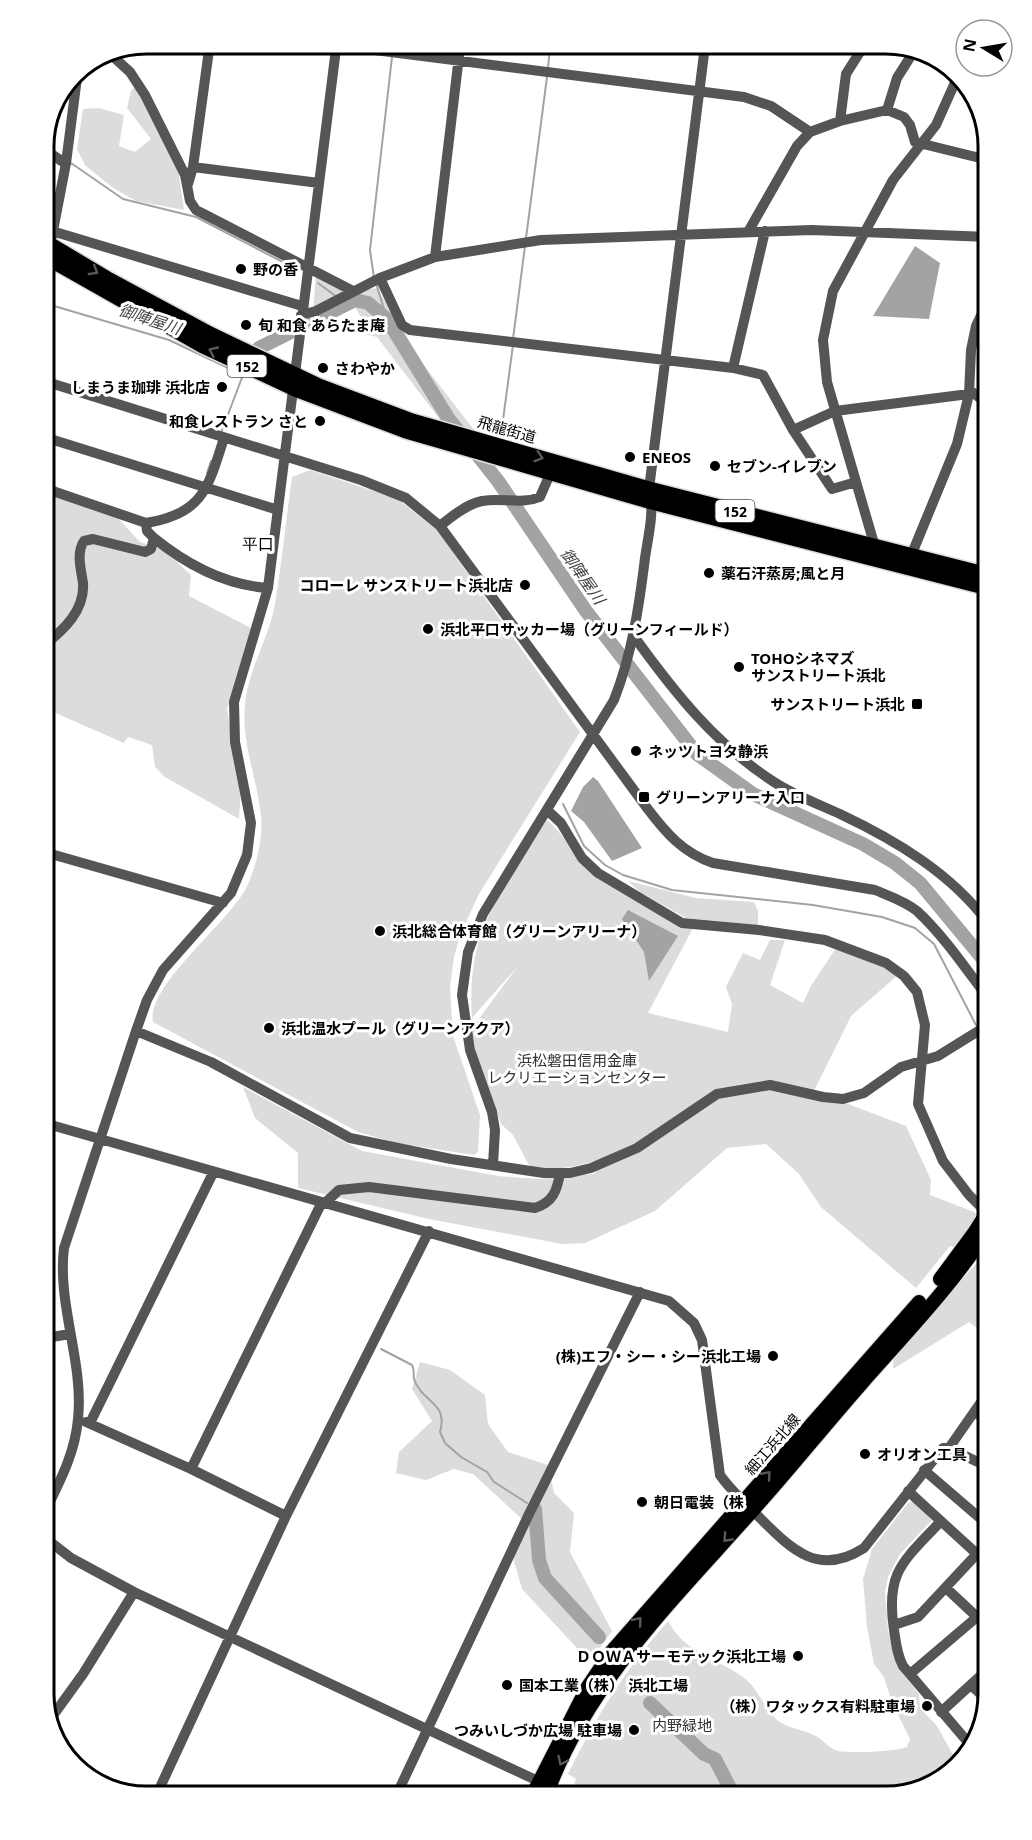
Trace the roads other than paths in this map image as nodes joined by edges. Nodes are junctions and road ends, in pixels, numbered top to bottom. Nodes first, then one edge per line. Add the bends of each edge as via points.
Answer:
1 (208, 54) edge
2 (335, 54) edge
3 (410, 54) edge
4 (460, 54) edge
5 (704, 54) edge
6 (859, 54) edge
7 (910, 58) edge
8 (116, 59) edge
9 (459, 60) junction
10 (954, 84) edge
11 (699, 90) junction
12 (71, 93) edge
13 (887, 110) junction
14 (840, 121) junction
15 (810, 132) junction
16 (921, 145) junction
17 (54, 154) edge
18 (978, 158) edge
19 (67, 161) junction
20 (193, 167) junction
21 (319, 183) junction
22 (187, 187) junction
23 (54, 216) edge
24 (765, 231) junction
25 (865, 231) junction
26 (748, 232) junction
27 (681, 235) junction
28 (978, 237) edge
29 (54, 248) edge
30 (54, 250) edge
31 (435, 257) junction
32 (308, 268) junction
33 (380, 278) junction
34 (344, 296) junction
35 (302, 311) junction
36 (978, 322) edge
37 (665, 362) junction
38 (734, 368) junction
39 (294, 382) junction
40 (54, 384) edge
41 (970, 392) junction
42 (978, 398) edge
43 (835, 411) junction
44 (794, 430) junction
45 (224, 438) junction
46 (54, 440) edge
47 (286, 456) junction
48 (550, 474) junction
49 (855, 482) junction
50 (206, 489) junction
51 (54, 491) edge
52 (651, 496) junction
53 (278, 510) junction
54 (146, 522) junction
55 (441, 525) junction
56 (154, 538) junction
57 (875, 547) junction
58 (911, 556) junction
59 (978, 576) edge
60 (978, 577) edge
61 (268, 588) junction
62 (54, 636) edge
63 (633, 639) junction
64 (592, 734) junction
65 (547, 810) junction
66 (54, 855) edge
67 (223, 903) junction
68 (978, 912) edge
69 (978, 986) edge
70 (136, 1031) junction
71 (978, 1032) edge
72 (921, 1062) junction
73 (54, 1126) edge
74 (99, 1138) junction
75 (493, 1165) junction
76 (213, 1173) junction
77 (560, 1173) junction
78 (978, 1201) edge
79 (324, 1202) junction
80 (429, 1231) junction
81 (978, 1237) edge
82 (640, 1292) junction
83 (70, 1334) junction
84 (54, 1337) edge
85 (978, 1407) edge
86 (974, 1413) junction
87 (978, 1414) edge
88 (78, 1419) junction
89 (90, 1423) junction
90 (948, 1448) junction
91 (978, 1462) edge
92 (191, 1469) junction
93 (924, 1470) junction
94 (908, 1491) junction
95 (54, 1493) edge
96 (748, 1507) junction
97 (286, 1516) junction
98 (978, 1516) edge
99 (941, 1521) junction
100 (54, 1544) edge
101 (977, 1554) joint
102 (946, 1588) junction
103 (134, 1592) junction
104 (894, 1625) junction
105 (231, 1636) junction
106 (910, 1674) junction
107 (978, 1678) edge
108 (971, 1685) junction
109 (978, 1692) edge
110 (56, 1712) edge
111 (941, 1712) junction
112 (427, 1728) junction
113 (965, 1739) edge
114 (538, 1781) junction
115 (161, 1786) edge
116 (401, 1786) edge
117 (536, 1786) edge
118 (551, 1786) edge

1 - 20 street
2 - 21 street
3 - 9 street
4 - 9 street
5 - 11 street
6 - 14 street via 846,74
7 - 13 street via 897,78
8 - 22 street via 145,95 185,175
9 - 11 street
9 - 31 street
10 - 16 street via 936,125
11 - 15 street via 771,106
11 - 27 street
12 - 19 street
13 - 14 street
13 - 16 street via 904,117 915,142
14 - 15 street
15 - 26 street via 797,146
16 - 18 street
16 - 25 street via 893,180
17 - 19 street
19 - 23 street
20 - 21 street
20 - 22 street
21 - 32 street
22 - 32 street via 196,210
24 - 25 street
24 - 26 street
24 - 38 street
25 - 28 street
25 - 43 street via 833,291 823,340
26 - 27 street
27 - 31 street via 525,242
27 - 37 street
29 - 35 street
30 - 39 highway, 飛龍街道 / 152
31 - 33 street
32 - 34 street
32 - 35 street
33 - 34 street
33 - 37 street via 402,325 410,330
34 - 35 street via 316,311
35 - 39 street
36 - 41 street via 970,361
37 - 38 street
37 - 52 street
38 - 44 street via 764,375
39 - 47 street
39 - 48 highway, 飛龍街道 / 152 via 406,431
39 -> 52 highway, 飛龍街道 / 152
40 - 45 street
41 - 42 street
41 - 43 street
41 - 58 street via 957,444
43 - 44 street
43 - 49 street
44 - 49 street via 832,489
45 - 47 street
45 - 50 street
46 - 50 street
47 - 53 street
47 - 55 street via 406,498
48 - 52 highway, 飛龍街道 / 152
48 - 55 street via 540,497 529,501 482,501
49 - 57 street
50 - 53 street
50 - 54 street via 191,508
51 - 54 street
52 - 57 highway, 飛龍街道 / 152
52 - 60 highway, 飛龍街道 / 152
52 - 63 street
53 - 61 street
54 - 56 street via 147,531
55 - 64 street
56 - 61 street via 180,559 238,584
56 - 62 street via 151,549 145,552 93,539 84,541 80,550 81,602 71,620
57 - 58 highway, 飛龍街道 / 152
58 - 59 highway, 飛龍街道 / 152
61 - 67 street via 234,709 250,814 250,843 240,877
63 - 64 street via 614,700
63 - 68 street via 702,724 738,757 776,783 921,859
64 - 65 street
64 - 69 street via 665,831 696,857 875,890 897,899 916,910
65 - 72 street via 598,873 681,923 825,940 897,970 921,1002 925,1025
65 - 75 street via 483,914 463,974 466,1030 495,1130
66 - 67 street
67 - 70 street via 163,970
70 - 74 street
70 - 75 street via 211,1062 350,1138
71 - 72 street
72 - 77 street via 901,1067 864,1093 843,1098 770,1086 717,1094 637,1148 591,1168
72 - 78 street via 918,1104 932,1140 953,1175
73 - 74 street
74 - 76 street
74 - 83 street via 64,1248 63,1281
75 - 77 street
76 - 79 street
76 - 89 street
77 - 79 street via 554,1195 547,1204 535,1208 369,1187 339,1190
79 - 80 street
79 - 92 street
80 - 82 street
80 - 97 street
81 - 96 main road, 細江浜北線
82 - 96 street via 669,1301 694,1323 702,1340 720,1475
82 - 112 street
83 - 84 street
83 - 88 street
85 - 86 street
86 - 87 street
86 - 90 street
88 - 89 street
88 - 95 street via 68,1464
89 - 92 street
90 - 91 street
90 - 93 street via 941,1450
92 - 97 street
93 - 94 street
93 - 98 street
94 - 96 street via 864,1548 834,1560 801,1554
94 - 99 street
114 -> 96 main road, 細江浜北線 via 586,1688 612,1651
96 -> 118 main road, 細江浜北線 via 626,1656 581,1722
97 - 105 street
99 - 101 street
99 - 104 street via 897,1572 891,1594
100 - 103 street via 81,1564
101 - 102 street
102 - 104 street via 918,1617
102 - 106 street via 977,1617
103 - 105 street
103 - 110 street
104 - 106 street via 899,1659
105 - 112 street
105 - 115 street
106 - 111 street
107 - 108 street
108 - 109 street
108 - 111 street
111 - 113 street
112 - 114 street
112 - 116 street
114 - 117 main road, 細江浜北線

